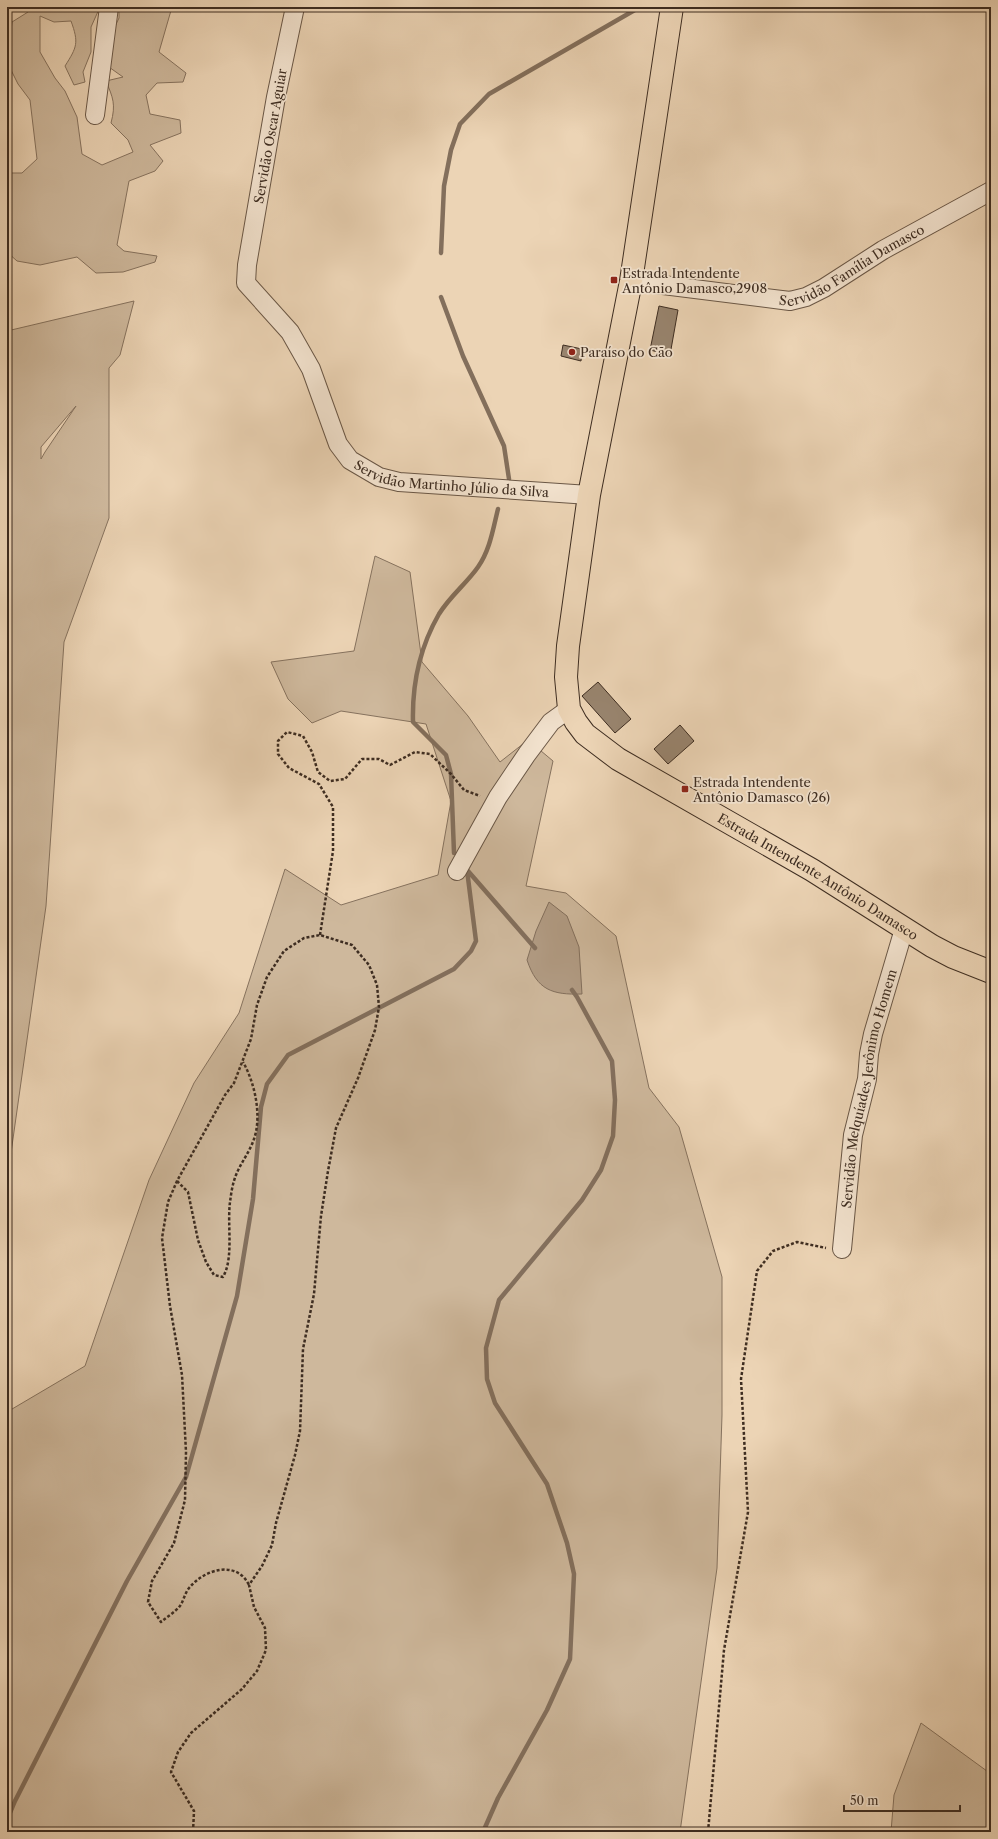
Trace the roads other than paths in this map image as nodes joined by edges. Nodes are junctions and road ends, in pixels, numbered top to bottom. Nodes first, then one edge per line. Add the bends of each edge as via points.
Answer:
1 (109, 7) edge
2 (295, 7) edge
3 (672, 7) edge
4 (95, 115) dead end
5 (991, 191) edge
6 (247, 265) joint
7 (631, 281) junction
8 (589, 495) junction
9 (569, 709) junction
10 (457, 871) dead end
11 (904, 929) junction
12 (991, 972) edge
13 (842, 1249) road end

1 - 4 street
2 - 6 street, Servidão Oscar Aguiar via 276,97
3 - 7 main road, Estrada Intendente Antônio Damasco
5 - 7 street, Servidão Família Damasco via 883,250 806,297 790,301
6 - 8 street, Servidão Martinho Júlio da Silva via 246,283 290,332 311,369 338,444 350,460 364,470 399,482
7 - 8 main road, Estrada Intendente Antônio Damasco
8 - 9 main road, Estrada Intendente Antônio Damasco via 568,646 566,677
9 - 10 street via 551,722 541,734 498,797
9 - 11 main road, Estrada Intendente Antônio Damasco via 585,734 606,751 812,870
11 - 12 main road, Estrada Intendente Antônio Damasco via 953,957
11 - 13 street, Servidão Melquíades Jerônimo Homem via 873,1034 867,1079 853,1135

